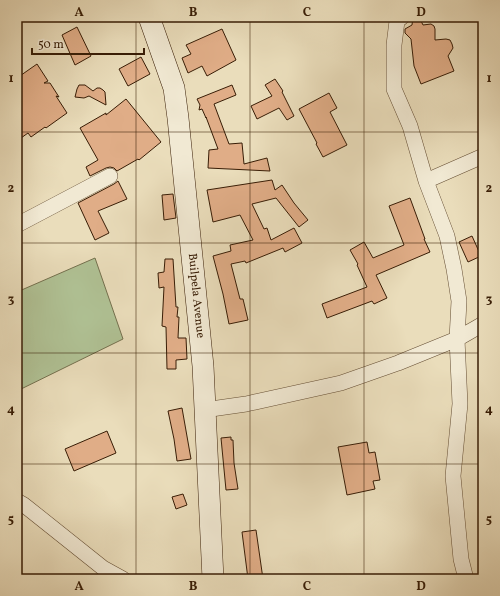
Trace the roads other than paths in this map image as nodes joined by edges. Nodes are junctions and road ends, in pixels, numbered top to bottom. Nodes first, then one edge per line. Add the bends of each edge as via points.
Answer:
1 (149, 17) edge
2 (402, 17) edge
3 (483, 156) edge
4 (110, 176) dead end
5 (426, 181) junction
6 (17, 224) edge
7 (483, 324) edge
8 (457, 340) junction
9 (204, 410) junction
10 (17, 501) edge
11 (123, 579) edge
12 (212, 579) edge
13 (466, 579) edge

1 - 9 street, Builpela Avenue via 174,88 203,366
2 - 5 street via 397,21 394,45 394,88 410,126
3 - 5 street
4 - 6 street
5 - 8 street via 447,236 454,268 459,301
7 - 8 street
8 - 9 street via 341,383 246,404
8 - 13 street via 460,404 453,476 461,559
9 - 12 street, Builpela Avenue
10 - 11 street via 103,568

